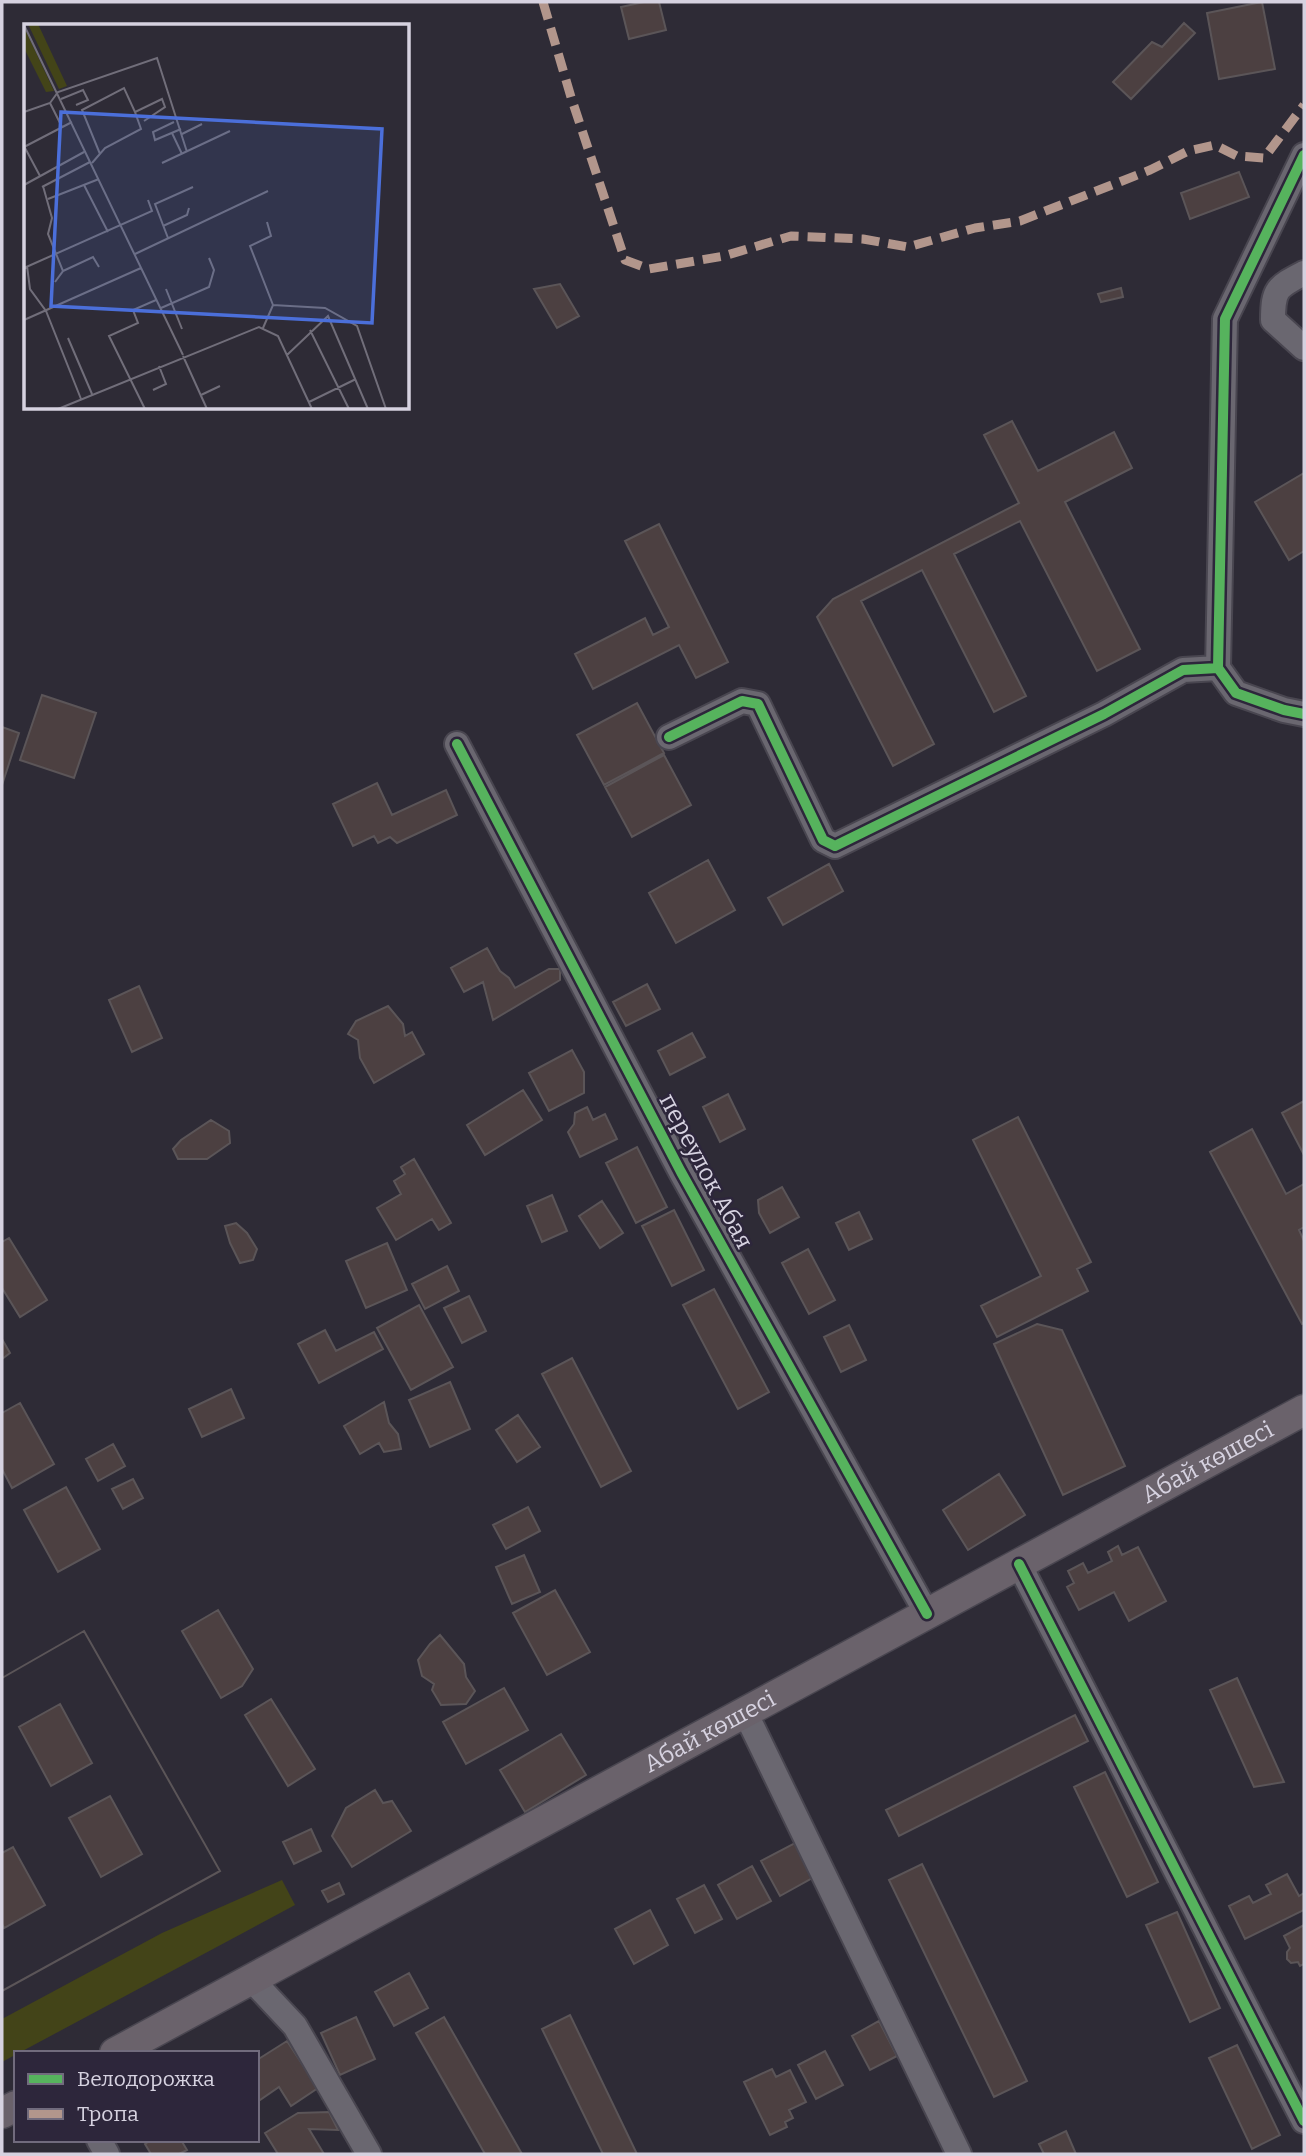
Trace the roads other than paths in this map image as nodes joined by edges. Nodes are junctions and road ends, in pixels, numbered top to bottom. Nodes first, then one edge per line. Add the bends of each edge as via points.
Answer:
1 (1304, 155) edge
2 (1304, 273) edge
3 (1304, 348) edge
4 (1218, 668) junction
5 (1304, 713) edge
6 (669, 737) dead end
7 (457, 744) dead end
8 (1304, 1410) edge
9 (1019, 1564) junction
10 (926, 1614) junction
11 (745, 1712) junction
12 (251, 1979) junction
13 (119, 2051) edge
14 (1304, 2121) edge
15 (369, 2154) edge
16 (959, 2154) edge

1 - 4 street via 1225,319
2 - 3 street via 1284,283 1273,298 1273,320
4 - 5 street via 1236,693
4 - 6 street via 1183,670 1104,714 835,846 823,840 758,704 742,701
7 - 10 street, переулок Абая via 681,1172
8 - 9 main road, Абай көшесі
9 - 10 main road, Абай көшесі
9 - 14 street
10 - 11 main road, Абай көшесі
11 - 12 main road, Абай көшесі
11 - 16 street
12 - 13 main road, Абай көшесі
12 - 15 street via 295,2026

